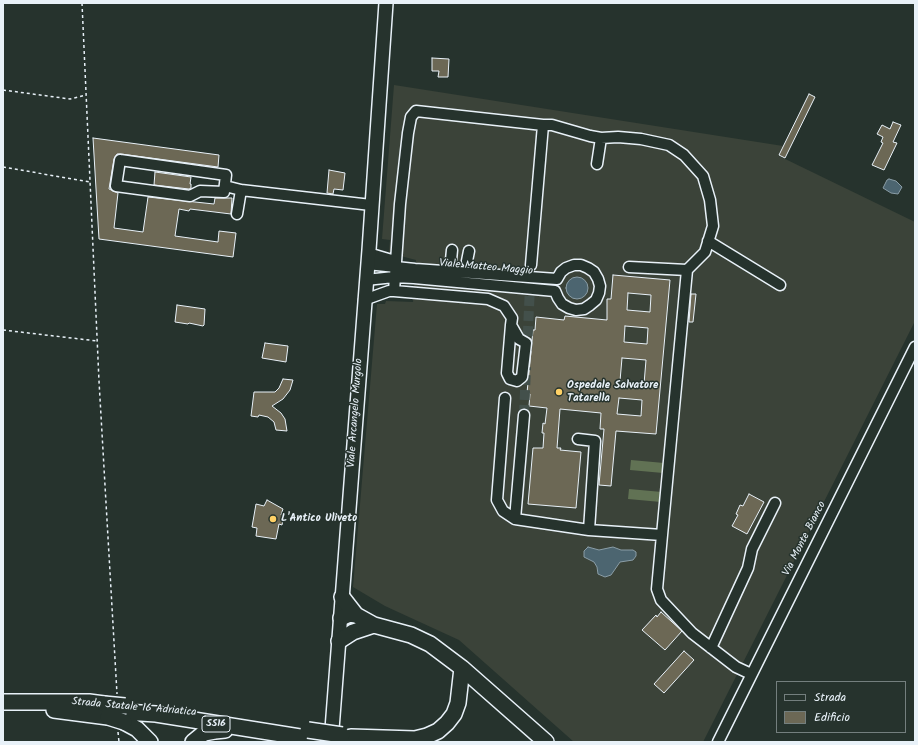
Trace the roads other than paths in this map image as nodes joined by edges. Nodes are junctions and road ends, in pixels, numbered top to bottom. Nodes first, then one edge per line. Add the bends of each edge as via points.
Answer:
1 (386, 3) edge
2 (543, 126) junction
3 (601, 138) junction
4 (597, 164) dead end
5 (225, 186) junction
6 (241, 190) junction
7 (371, 205) junction
8 (237, 214) dead end
9 (708, 241) junction
10 (368, 258) junction
11 (459, 263) junction
12 (395, 264) junction
13 (531, 265) tunnel mouth
14 (629, 267) dead end
15 (687, 270) junction
16 (414, 274) dead end
17 (394, 277) junction
18 (366, 280) junction
19 (780, 285) dead end
20 (555, 286) dead end
21 (394, 291) junction
22 (364, 300) junction
23 (511, 325) junction
24 (915, 347) edge
25 (505, 398) dead end
26 (524, 415) tunnel mouth
27 (578, 439) dead end
28 (775, 504) dead end
29 (515, 519) junction
30 (589, 530) junction
31 (662, 535) junction
32 (342, 598) joint
33 (348, 616) junction
34 (368, 627) junction
35 (339, 641) junction
36 (711, 648) junction
37 (462, 668) junction
38 (751, 674) junction
39 (3, 702) edge
40 (3, 710) edge
41 (116, 711) junction
42 (308, 734) junction
43 (339, 739) edge
44 (150, 742) edge
45 (193, 742) edge
46 (383, 742) edge
47 (546, 742) edge
48 (718, 742) edge

1 - 7 main road, Viale Arcangelo Murgolo
2 - 3 street via 552,125
2 - 12 street via 416,112 411,118 408,133
2 - 13 street
3 - 4 street
3 - 9 street via 618,137 656,142 669,145 684,155 703,176 710,200 713,226
5 - 5 street via 226,175 120,160 116,186 190,196 200,190 224,192
5 - 6 street
6 - 7 street
6 - 8 street
7 - 10 main road, Viale Arcangelo Murgolo
9 - 15 street via 705,252
9 - 19 street
10 - 12 street
10 - 18 main road, Viale Arcangelo Murgolo
11 - 12 street
11 - 16 street, Viale Matteo Maggio
11 - 17 street via 557,279 566,268 581,265 594,272 600,286 599,293 590,305 576,310 562,304 555,291
11 - 20 street, Viale Matteo Maggio
12 - 17 street
14 - 15 street
15 - 31 street
17 - 18 street
17 - 21 street
18 - 22 main road, Viale Arcangelo Murgolo
21 - 22 street
21 - 23 street via 488,299 504,306 512,318
22 - 32 main road, Viale Arcangelo Murgolo
23 - 23 street via 507,373 510,379 517,381 522,377 526,343 519,338
24 - 38 street, Via Monte Bianco
25 - 29 street via 497,500 504,511
26 - 29 street
27 - 30 street via 596,441
28 - 36 street via 752,549 748,568
29 - 30 street
30 - 31 street
31 - 36 street via 657,588 661,600 692,633
32 - 33 highway
33 - 34 highway via 349,623
33 - 35 main road
34 - 35 highway via 352,632
34 - 37 highway via 411,635 430,644
35 - 43 main road
36 - 38 street via 736,667
37 - 43 highway via 458,703 454,714 438,731 415,738
37 - 47 highway
38 - 48 street, Via Monte Bianco
39 - 41 highway, Strada Statale 16 Adriatica / SS16 via 89,702
40 - 41 highway
41 - 42 highway, Strada Statale 16 Adriatica / SS16 via 154,708
41 - 44 highway
42 - 43 highway, Strada Statale 16 Adriatica / SS16, bridge
42 - 45 highway via 263,736 226,730 204,733
43 - 46 highway, Strada Statale 16 Adriatica / SS16

